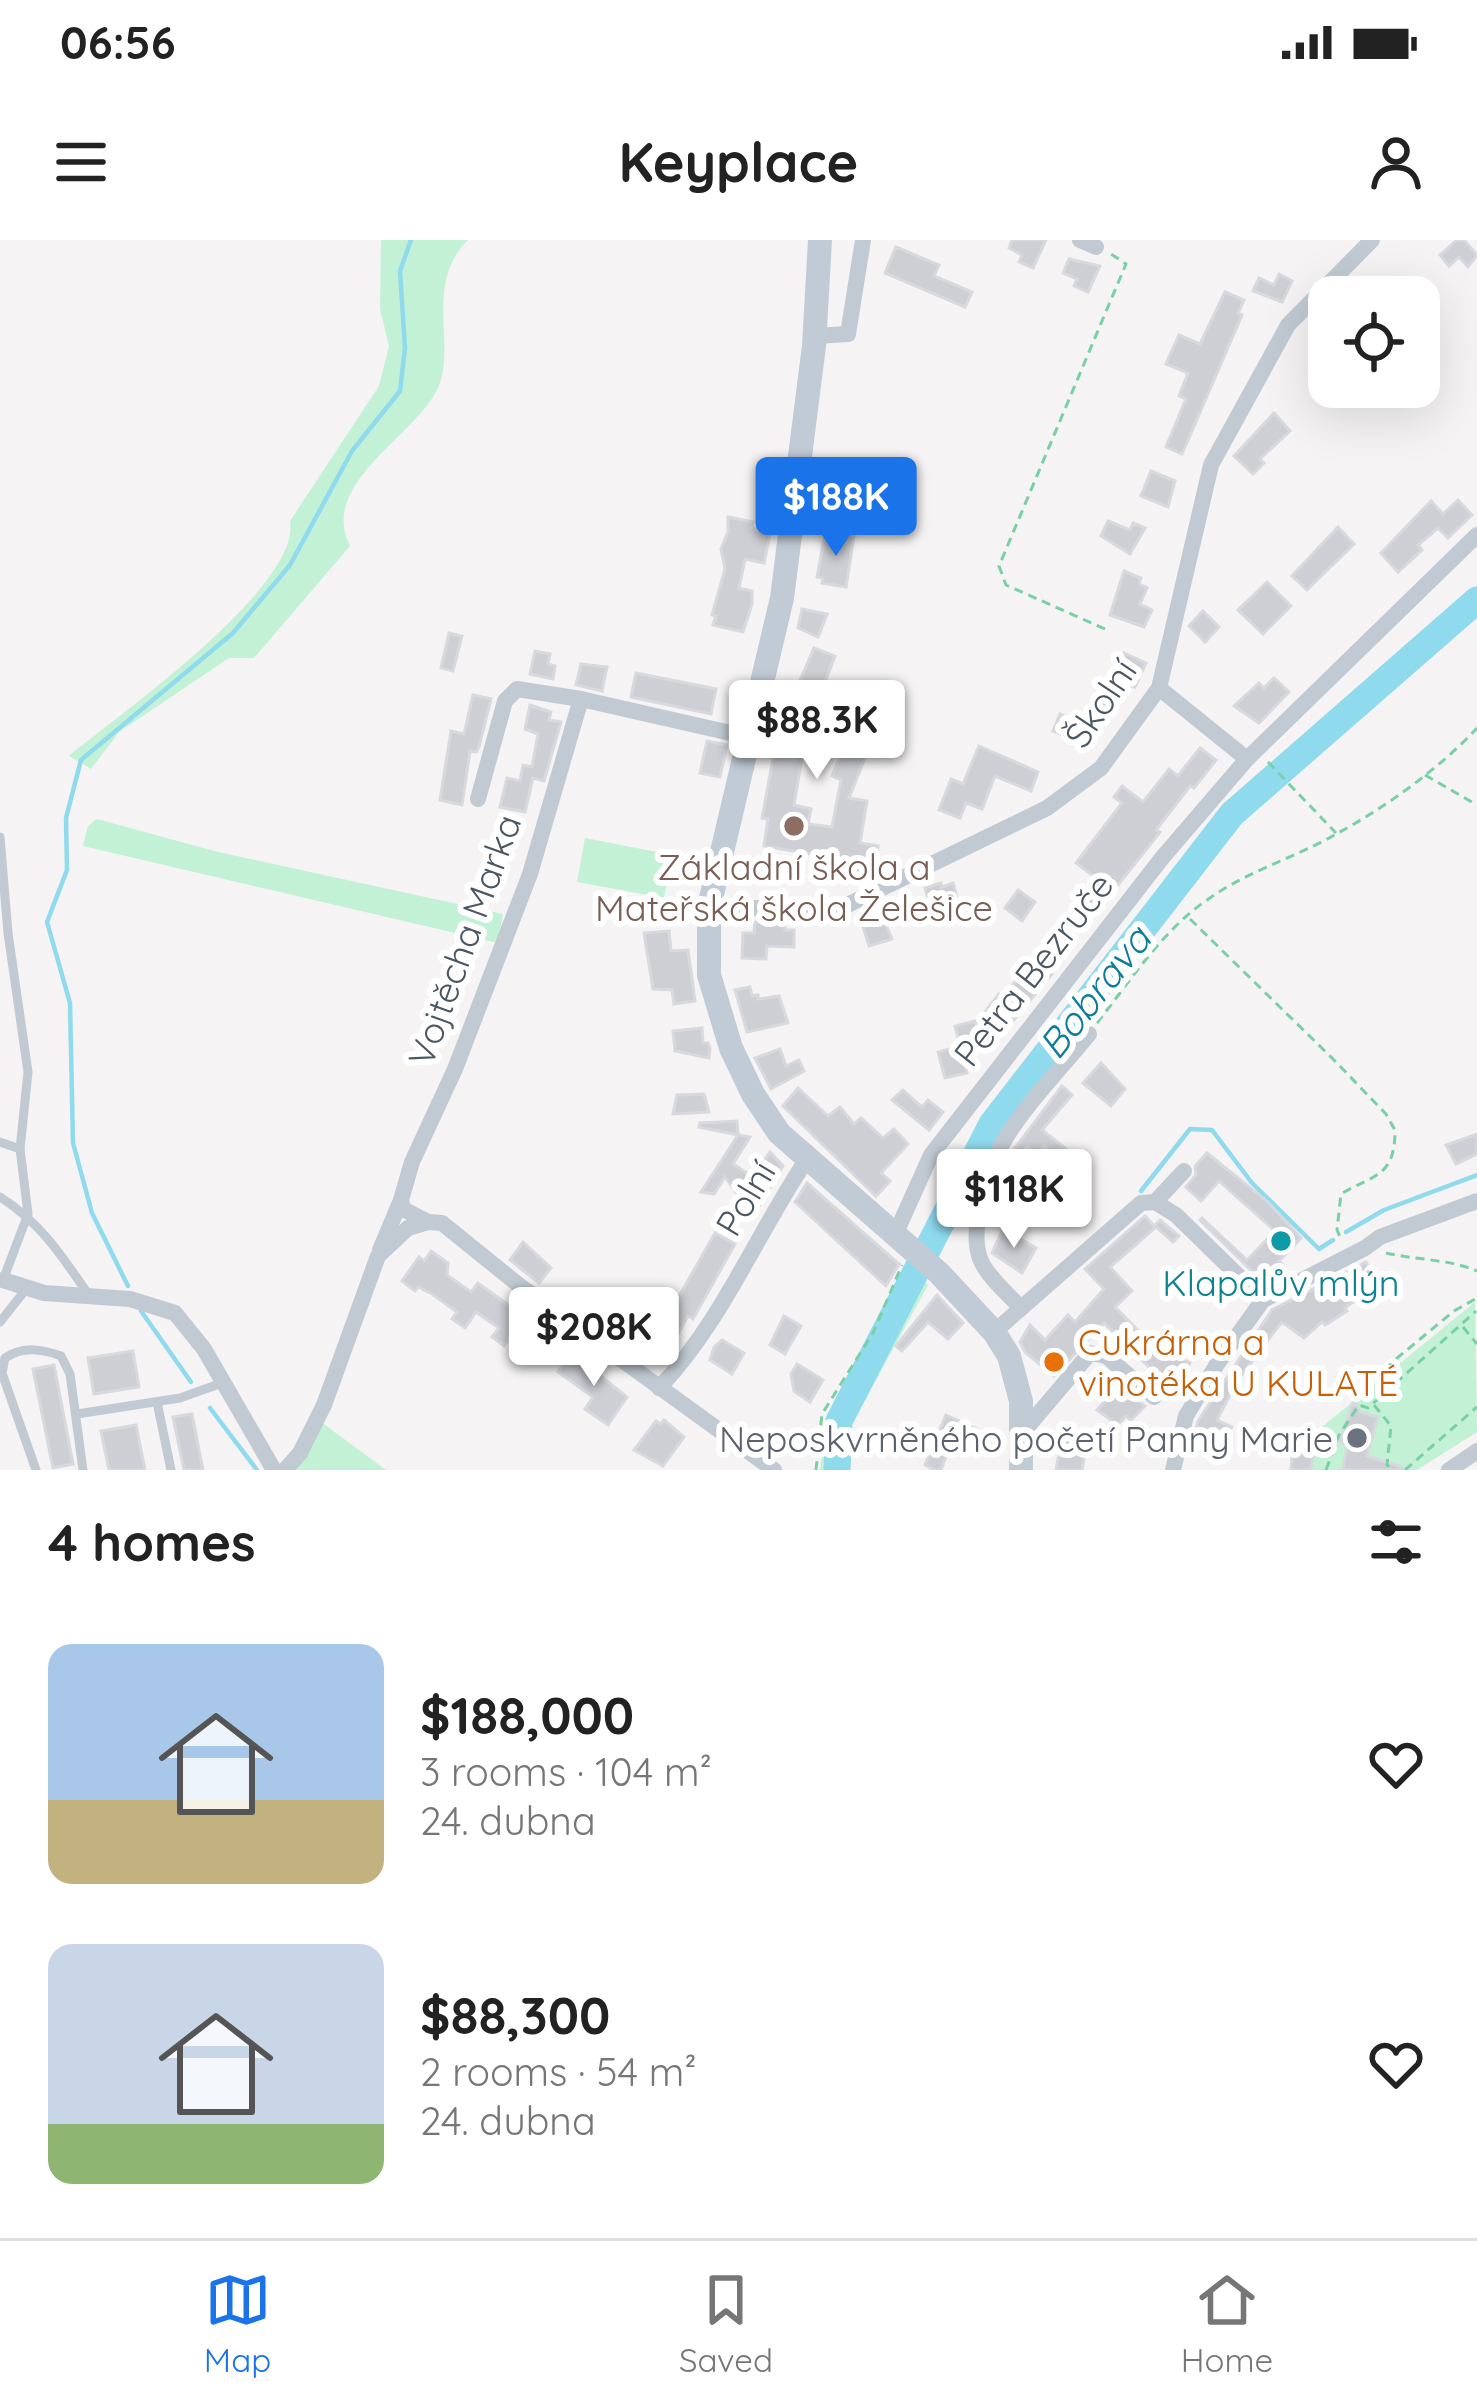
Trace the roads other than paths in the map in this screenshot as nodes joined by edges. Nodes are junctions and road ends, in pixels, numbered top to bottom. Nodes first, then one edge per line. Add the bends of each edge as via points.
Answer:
1 (820, 240) edge
2 (863, 240) edge
3 (1372, 240) edge
4 (814, 335) junction
5 (1477, 535) edge
6 (1159, 688) junction
7 (580, 699) junction
8 (748, 737) junction
9 (1247, 759) junction
10 (478, 799) dead end
11 (0, 837) edge
12 (709, 907) junction
13 (0, 934) edge
14 (11, 949) junction
15 (1089, 1034) road end
16 (0, 1142) edge
17 (20, 1149) junction
18 (807, 1159) junction
19 (1184, 1171) dead end
20 (0, 1197) edge
21 (401, 1200) junction
22 (1155, 1202) junction
23 (1477, 1202) edge
24 (28, 1214) junction
25 (428, 1222) junction
26 (905, 1243) junction
27 (377, 1256) junction
28 (2, 1280) edge
29 (27, 1288) junction
30 (88, 1294) junction
31 (1263, 1300) junction
32 (1019, 1306) junction
33 (0, 1322) edge
34 (994, 1331) junction
35 (222, 1383) junction
36 (659, 1388) junction
37 (1154, 1397) dead end
38 (157, 1402) junction
39 (77, 1414) junction
40 (1023, 1432) junction
41 (1477, 1451) edge
42 (36, 1470) edge
43 (83, 1470) edge
44 (171, 1470) edge
45 (274, 1470) edge
46 (285, 1470) edge
47 (774, 1470) edge
48 (1021, 1470) edge
49 (1173, 1470) edge
50 (1449, 1470) edge

1 - 4 main road
2 - 4 street via 848,334
3 - 6 street, Školní via 1288,325 1211,465
4 - 8 main road via 782,598
5 - 9 street, Petra Bezruče
6 - 9 street
6 - 12 street, Školní via 1101,768 1047,808 927,869 837,910
7 - 8 street, Vojtěcha Marka
7 - 10 street, Vojtěcha Marka via 529,689 508,694
7 - 21 street, Vojtěcha Marka via 509,933
8 - 12 main road
9 - 26 street, Petra Bezruče via 954,1122 931,1155
11 - 14 lane
12 - 18 main road via 709,975 730,1048 778,1133
13 - 14 lane
14 - 17 lane via 28,1072
15 - 32 street via 1011,1128 980,1195 982,1265
16 - 17 lane
17 - 24 lane
18 - 26 main road
18 - 36 street, Polní via 707,1331
19 - 22 street
20 - 24 lane
21 - 25 street
21 - 27 street, Vojtěcha Marka
22 - 31 street
22 - 32 street via 1141,1203
23 - 31 street via 1380,1237
24 - 28 lane
24 - 30 lane
25 - 27 street via 408,1228
25 - 36 street via 442,1223
26 - 34 main road
27 - 46 street, Vojtěcha Marka via 324,1405
28 - 29 street
29 - 30 street
29 - 33 lane
30 - 35 street via 175,1313
31 - 49 street via 1186,1416
32 - 34 street
34 - 40 main road via 1009,1356
35 - 38 lane
35 - 45 street
36 - 47 street
37 - 40 street via 1106,1356 1090,1353
38 - 39 lane
38 - 44 lane
39 - 42 lane via 61,1356 17,1350 5,1358 9,1402
39 - 43 lane
40 - 48 main road
41 - 50 street

